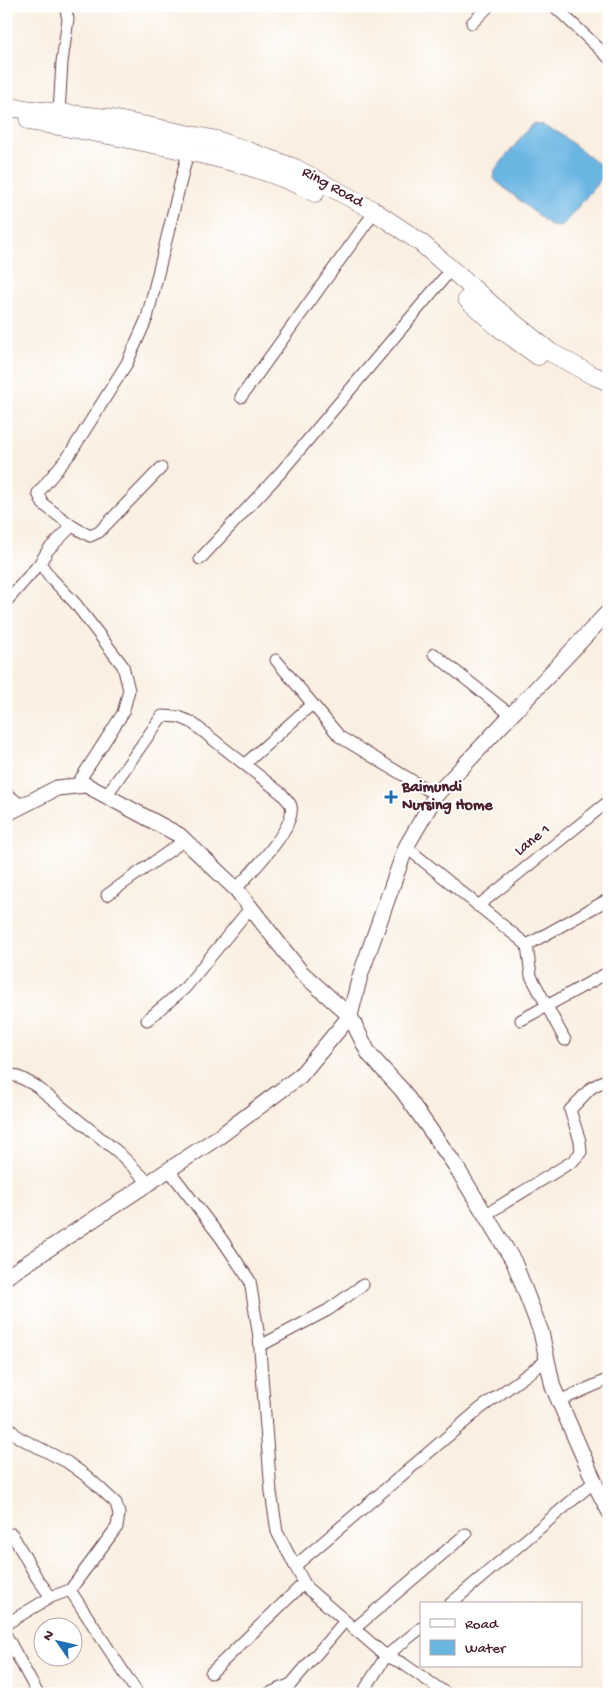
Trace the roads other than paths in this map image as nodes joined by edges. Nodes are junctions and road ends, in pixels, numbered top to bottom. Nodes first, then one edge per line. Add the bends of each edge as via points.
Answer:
1 (65, 6) edge
2 (489, 6) edge
3 (554, 6) edge
4 (472, 23) dead end
5 (609, 58) edge
6 (6, 108) edge
7 (59, 113) junction
8 (6, 118) edge
9 (188, 152) junction
10 (368, 221) junction
11 (444, 278) junction
12 (609, 382) edge
13 (609, 394) edge
14 (241, 397) dead end
15 (161, 468) dead end
16 (72, 526) junction
17 (200, 559) dead end
18 (40, 562) junction
19 (6, 602) edge
20 (609, 611) edge
21 (434, 654) dead end
22 (276, 660) dead end
23 (312, 704) junction
24 (511, 715) junction
25 (245, 764) junction
26 (76, 786) junction
27 (6, 793) edge
28 (436, 795) junction
29 (106, 796) junction
30 (609, 801) edge
31 (22, 806) junction
32 (6, 814) edge
33 (184, 840) junction
34 (406, 847) junction
35 (236, 888) junction
36 (107, 895) dead end
37 (609, 899) edge
38 (478, 906) junction
39 (250, 907) junction
40 (527, 945) junction
41 (609, 972) edge
42 (546, 1005) junction
43 (350, 1016) junction
44 (147, 1020) dead end
45 (520, 1020) dead end
46 (565, 1040) dead end
47 (6, 1072) edge
48 (609, 1078) edge
49 (169, 1170) junction
50 (149, 1183) junction
51 (485, 1214) junction
52 (6, 1277) edge
53 (363, 1285) dead end
54 (260, 1346) junction
55 (547, 1360) junction
56 (609, 1379) edge
57 (559, 1402) junction
58 (6, 1422) edge
59 (594, 1482) junction
60 (609, 1511) edge
61 (466, 1534) dead end
62 (6, 1536) edge
63 (295, 1566) junction
64 (304, 1583) junction
65 (70, 1590) junction
66 (51, 1597) junction
67 (452, 1602) edge
68 (6, 1624) edge
69 (350, 1625) junction
70 (420, 1629) edge
71 (6, 1635) edge
72 (386, 1656) junction
73 (211, 1673) dead end
74 (38, 1694) edge
75 (138, 1694) edge
76 (268, 1694) edge
77 (362, 1694) edge
78 (447, 1694) edge

1 - 7 street via 68,19
2 - 4 street
3 - 5 street
6 - 7 main road, Ring Road
7 - 12 main road, Ring Road via 108,118 217,140 295,168 371,209 420,242 550,352
8 - 9 main road, Ring Road via 108,134
9 - 10 main road, Ring Road via 294,181
9 - 16 street via 147,318 127,363 70,454 38,493 43,504
10 - 11 main road, Ring Road via 418,255
10 - 14 street
11 - 13 main road, Ring Road via 498,327 549,364
11 - 17 street via 281,472
15 - 16 street via 99,532 90,536
16 - 18 street
18 - 19 street
18 - 26 street via 123,666 129,690 122,713
20 - 24 street
21 - 24 street
22 - 23 street
23 - 25 street
23 - 28 street via 340,737
24 - 28 street
25 - 29 street via 191,722 162,716
25 - 35 street via 282,794 291,805 291,816 277,843
26 - 29 street via 86,785
26 - 31 street via 57,788
27 - 31 street
28 - 34 street
29 - 33 street
30 - 38 street, Lane 1
31 - 32 street
33 - 35 street
33 - 36 street
34 - 38 street
34 - 43 street via 360,976
35 - 39 street
37 - 40 street
38 - 40 street
39 - 43 street via 301,972
39 - 44 street via 185,988
40 - 42 street via 530,976
41 - 42 street
42 - 45 street
42 - 46 street
43 - 49 street via 300,1076
43 - 51 street via 369,1054 402,1090
47 - 50 street via 36,1086 118,1152
48 - 51 street via 591,1088 570,1110 581,1152 573,1161
49 - 50 street
49 - 54 street via 222,1238 250,1281
50 - 52 street
51 - 55 street via 514,1262 541,1332
53 - 54 street via 328,1310
54 - 63 street via 277,1532
55 - 57 street
55 - 63 street via 481,1408
56 - 57 street
57 - 59 street
58 - 65 street via 18,1437 67,1462 116,1503 119,1514 117,1526
59 - 60 street
59 - 67 street
61 - 69 street
62 - 66 street via 12,1534
63 - 64 street
64 - 69 street
64 - 73 street
65 - 66 street
65 - 75 street
66 - 68 street
69 - 72 street
69 - 76 street via 291,1684
70 - 72 street
71 - 74 street
72 - 77 street
72 - 78 street via 402,1663

